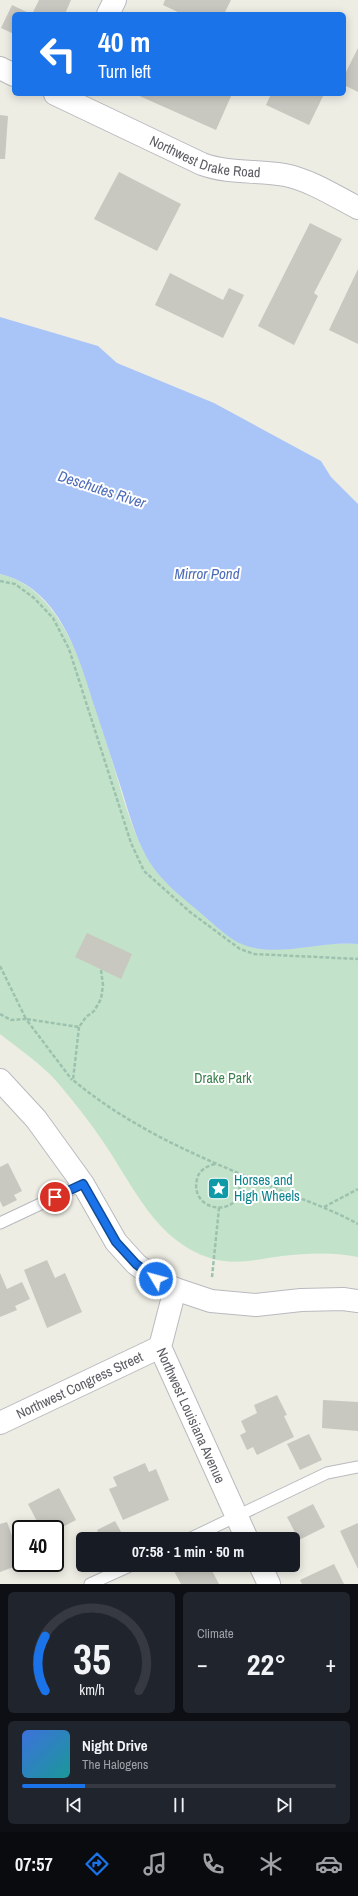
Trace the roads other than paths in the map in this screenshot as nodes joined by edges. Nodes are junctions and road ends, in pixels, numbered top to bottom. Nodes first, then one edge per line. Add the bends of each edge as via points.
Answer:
1 (115, 0) edge
2 (109, 12) edge
3 (0, 68) edge
4 (12, 74) edge
5 (63, 96) edge
6 (358, 208) edge
7 (0, 1080) edge
8 (83, 1184) junction
9 (0, 1223) edge
10 (176, 1289) junction
11 (358, 1301) edge
12 (160, 1347) junction
13 (0, 1423) edge
14 (358, 1467) edge
15 (236, 1517) junction
16 (203, 1532) edge
17 (244, 1532) edge
18 (117, 1572) edge
19 (263, 1572) edge
20 (90, 1584) edge
21 (269, 1584) edge

1 - 2 street
3 - 4 street
5 - 6 street, Northwest Drake Road via 216,170 285,176 306,182
7 - 8 street via 36,1120
8 - 9 lane
8 - 10 street via 116,1242 136,1264 156,1279
10 - 11 street via 211,1301 256,1305 301,1300
10 - 12 street, Northwest Louisiana Avenue
12 - 13 street, Northwest Congress Street
12 - 15 street, Northwest Louisiana Avenue
14 - 15 lane via 327,1473
15 - 16 lane
15 - 17 street, Northwest Louisiana Avenue
18 - 20 lane
19 - 21 street

